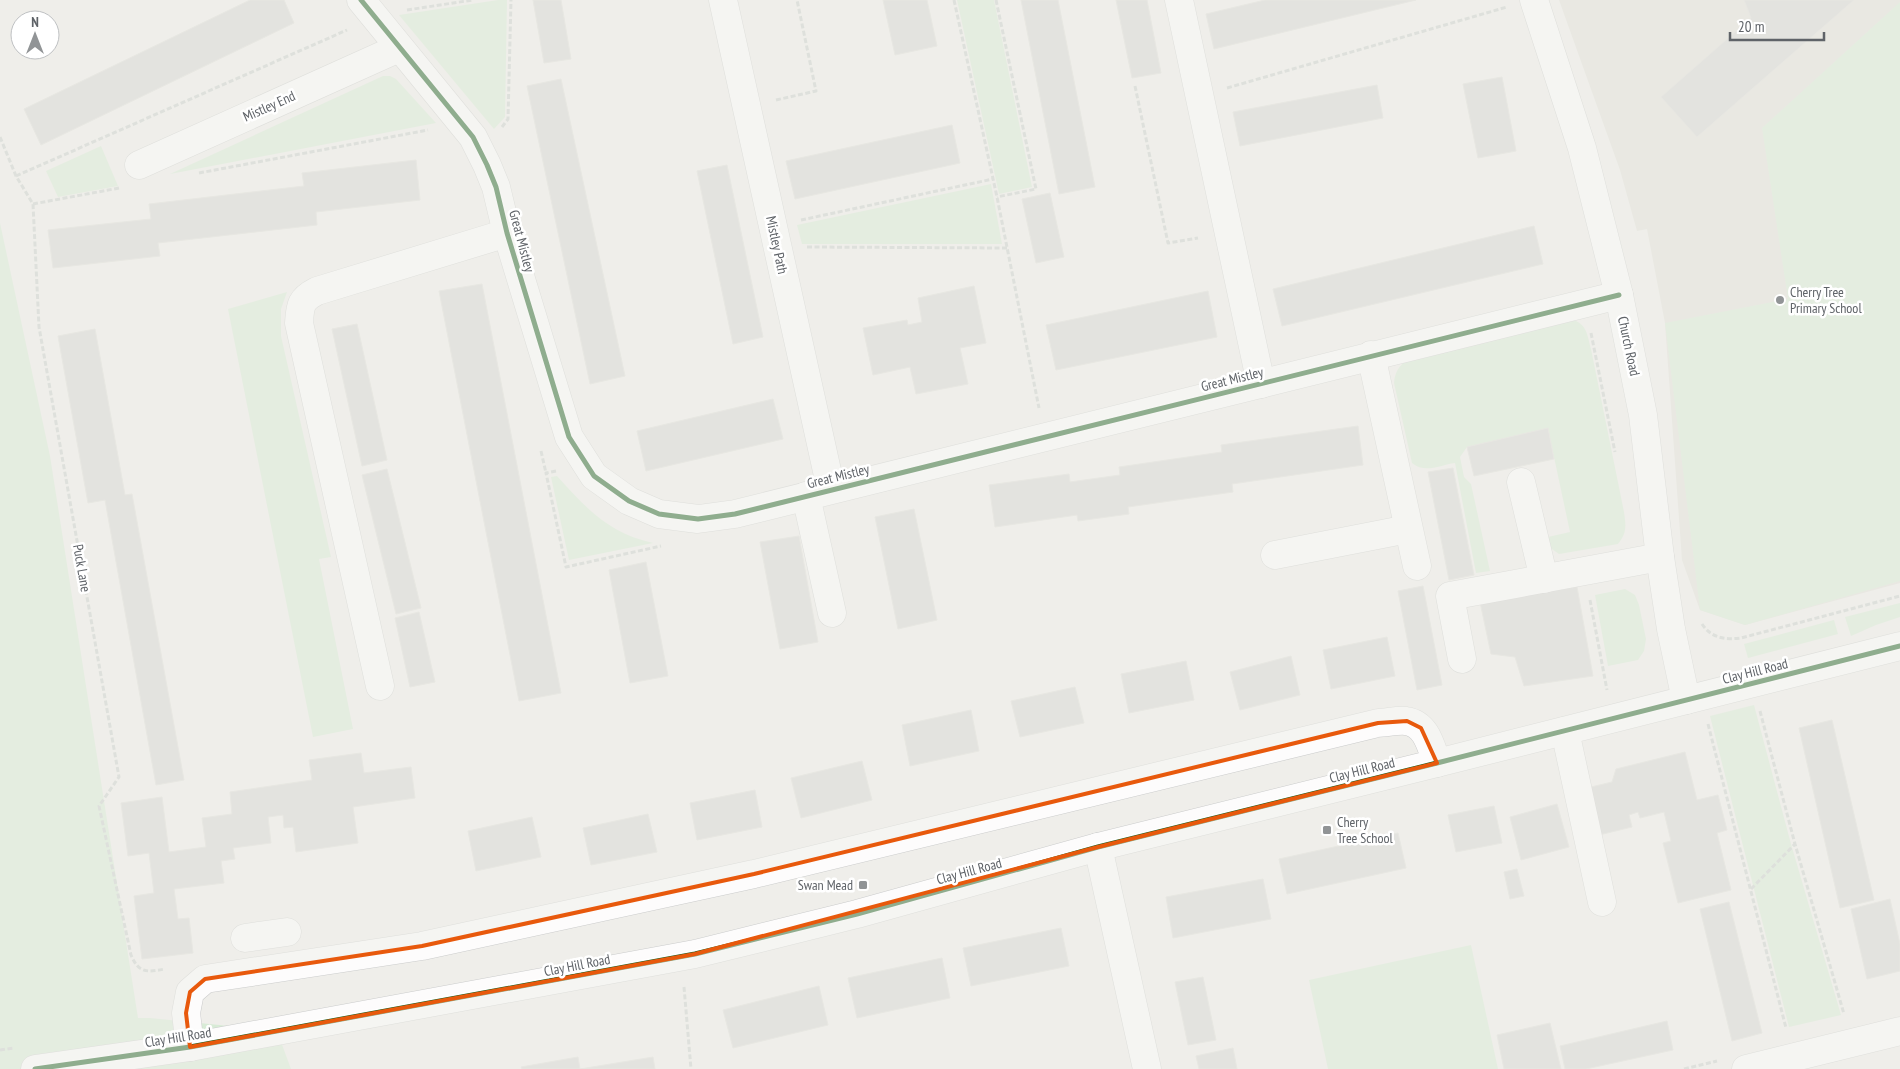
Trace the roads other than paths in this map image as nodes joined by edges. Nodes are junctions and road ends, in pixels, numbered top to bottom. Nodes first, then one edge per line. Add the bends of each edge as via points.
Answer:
1 (361, 0) edge
2 (724, 0) edge
3 (1179, 0) edge
4 (1522, 3) edge
5 (399, 48) junction
6 (133, 176) road end
7 (507, 233) junction
8 (1619, 295) junction
9 (1371, 355) junction
10 (1262, 384) junction
11 (1521, 482) dead end
12 (818, 493) junction
13 (1408, 528) junction
14 (1276, 555) dead end
15 (1660, 557) junction
16 (1417, 566) dead end
17 (1544, 578) junction
18 (832, 613) dead end
19 (1900, 646) edge
20 (1462, 659) dead end
21 (380, 686) dead end
22 (1686, 700) junction
23 (1565, 731) junction
24 (1437, 764) junction
25 (1098, 847) junction
26 (1602, 902) dead end
27 (266, 935) dead end
28 (270, 968) junction
29 (1900, 1031) edge
30 (190, 1047) junction
31 (27, 1058) edge
32 (1147, 1069) edge
33 (1746, 1069) edge

1 - 5 street, Great Mistley
2 - 12 street, Mistley Path
3 - 10 street
4 - 8 street, Church Road via 1582,148
5 - 6 street, Mistley End
5 - 7 street, Great Mistley via 473,137 496,187
7 - 12 street, Great Mistley via 568,437 594,476 629,501 659,514 698,519 735,514
7 - 21 street via 317,291 306,297 300,307 299,323
8 - 9 street, Great Mistley
8 - 15 street, Church Road via 1643,416
9 - 10 street, Great Mistley
9 - 13 street
10 - 12 street, Great Mistley
11 - 17 street
12 - 18 street, Mistley Path
13 - 14 street
13 - 16 street
15 - 17 street
15 - 22 street, Church Road
17 - 20 street via 1450,596
19 - 22 street, Clay Hill Road
22 - 23 street, Clay Hill Road
23 - 24 street, Clay Hill Road
23 - 26 street
24 - 25 street, Clay Hill Road
24 - 28 street via 1429,738 1421,728 1407,721 1378,723 754,874 422,946
25 - 30 street, Clay Hill Road via 857,914 695,954
25 - 32 street
27 - 28 street
28 - 30 street via 204,979 190,992 186,1013
29 - 33 street
30 - 31 street, Clay Hill Road

